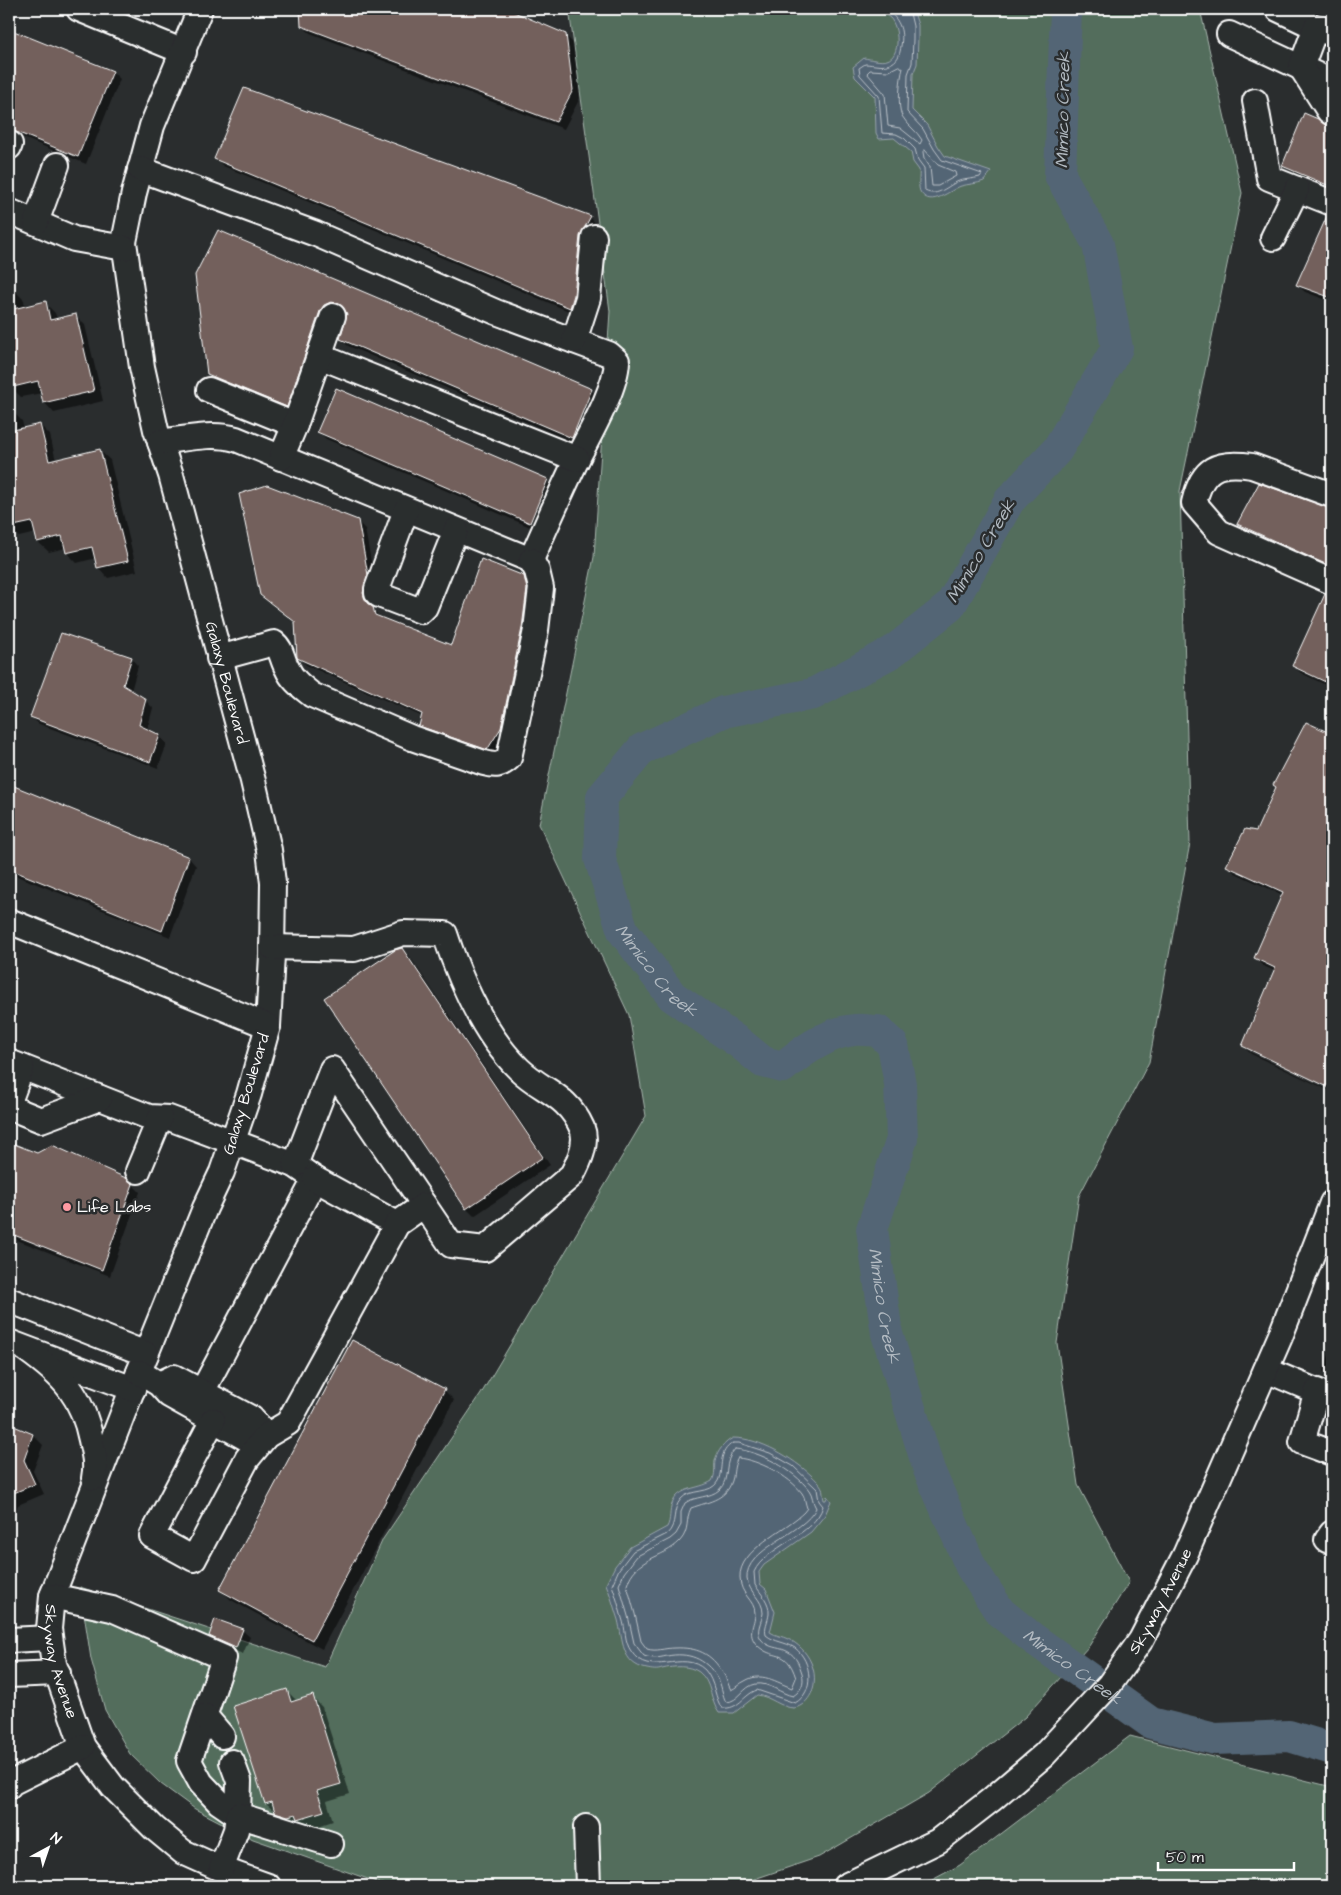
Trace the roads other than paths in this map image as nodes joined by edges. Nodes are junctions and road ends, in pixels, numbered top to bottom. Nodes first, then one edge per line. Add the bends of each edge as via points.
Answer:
1 (80, 9) edge
2 (200, 9) edge
3 (1278, 9) edge
4 (121, 17) edge
5 (1327, 28) edge
6 (1229, 34) dead end
7 (184, 52) junction
8 (1300, 67) junction
9 (1332, 82) edge
10 (1254, 100) dead end
11 (1332, 113) edge
12 (57, 165) dead end
13 (140, 169) junction
14 (1297, 190) junction
15 (1332, 203) edge
16 (9, 211) edge
17 (36, 222) junction
18 (594, 237) dead end
19 (1274, 238) dead end
20 (124, 248) junction
21 (333, 316) dead end
22 (574, 341) junction
23 (319, 356) junction
24 (209, 390) dead end
25 (294, 425) junction
26 (160, 442) junction
27 (281, 458) junction
28 (577, 459) junction
29 (1332, 495) edge
30 (406, 510) junction
31 (456, 530) junction
32 (531, 560) junction
33 (1332, 582) edge
34 (219, 658) junction
35 (9, 922) edge
36 (272, 947) junction
37 (268, 1026) junction
38 (16, 1065) edge
39 (100, 1098) junction
40 (9, 1102) edge
41 (9, 1107) edge
42 (160, 1118) junction
43 (232, 1142) junction
44 (295, 1165) junction
45 (138, 1171) dead end
46 (316, 1179) junction
47 (1332, 1204) edge
48 (424, 1205) junction
49 (397, 1224) junction
50 (9, 1300) edge
51 (18, 1346) edge
52 (1266, 1370) junction
53 (144, 1375) junction
54 (202, 1392) junction
55 (1324, 1394) edge
56 (213, 1420) junction
57 (266, 1436) junction
58 (1332, 1453) edge
59 (90, 1499) junction
60 (52, 1596) junction
61 (50, 1638) junction
62 (9, 1640) edge
63 (58, 1674) junction
64 (9, 1675) edge
65 (205, 1716) junction
66 (222, 1736) dead end
67 (83, 1746) junction
68 (232, 1762) dead end
69 (9, 1786) edge
70 (238, 1815) junction
71 (586, 1827) dead end
72 (331, 1844) dead end
73 (221, 1869) junction
74 (268, 1886) edge
75 (588, 1886) edge
76 (845, 1886) edge

1 - 4 street
2 - 7 street, Galaxy Boulevard
3 - 5 street
4 - 7 street
5 - 8 street
6 - 8 street
7 - 13 street, Galaxy Boulevard via 152,126
8 - 9 street
8 - 11 street
10 - 14 street via 1269,178
12 - 17 street
13 - 20 street, Galaxy Boulevard
13 - 22 street via 316,234 496,312
14 - 15 street
14 - 19 street
16 - 17 street
17 - 20 street via 74,239
18 - 22 street via 588,298
20 - 26 street, Galaxy Boulevard via 142,367
21 - 23 street
22 - 28 street via 609,354 618,361 598,419
23 - 25 street
23 - 28 street
24 - 25 street
25 - 27 street
26 - 27 street via 224,436
26 - 34 street, Galaxy Boulevard
27 - 30 street
28 - 32 street
29 - 33 street via 1238,464 1218,466 1204,476 1197,487 1194,504 1219,532
30 - 31 street
30 - 31 street via 377,589 380,595 421,610 425,607
31 - 32 street
32 - 34 street via 541,588 536,630 509,758 503,764 484,763 412,738 312,695 287,669 279,647 274,643
34 - 36 street, Galaxy Boulevard via 269,850 273,883
35 - 37 street
36 - 37 street, Galaxy Boulevard
36 - 48 street via 354,949 402,933 444,934 455,965 494,1038 520,1070 573,1111 583,1130 580,1159 572,1175 486,1249 450,1245
37 - 43 street, Galaxy Boulevard
38 - 39 street
38 - 40 street
39 - 41 street via 42,1120
39 - 42 street via 149,1117
42 - 43 street via 170,1118
42 - 45 street
43 - 44 street
43 - 53 street, Galaxy Boulevard
44 - 46 street
44 - 48 street via 332,1069
46 - 49 street
46 - 54 street
47 - 52 street, Skyway Avenue
48 - 49 street
49 - 57 street via 288,1423
50 - 53 street
51 - 53 street
51 - 59 street via 53,1369 76,1395 88,1423 97,1465
52 - 55 street
52 - 76 street, Skyway Avenue via 1185,1555 1141,1640 1109,1685 1044,1755 991,1800 938,1840
53 - 54 street via 174,1377
53 - 56 street via 169,1395
53 - 59 street, Skyway Avenue
54 - 57 street via 251,1418
55 - 58 street via 1302,1442
56 - 57 street via 246,1438
56 - 57 street via 152,1536 194,1559 247,1459
59 - 60 street, Skyway Avenue
60 - 61 street, Skyway Avenue
60 - 65 street via 112,1609 224,1658
61 - 62 street
61 - 63 street, Skyway Avenue
63 - 64 street
63 - 67 street, Skyway Avenue
65 - 66 street
65 - 70 street via 189,1761 201,1783 219,1802
67 - 69 street
67 - 73 street, Skyway Avenue via 112,1787 154,1828 183,1852
68 - 70 street via 238,1781
70 - 72 street
70 - 73 street via 236,1830
71 - 75 street
73 - 74 street, Skyway Avenue

